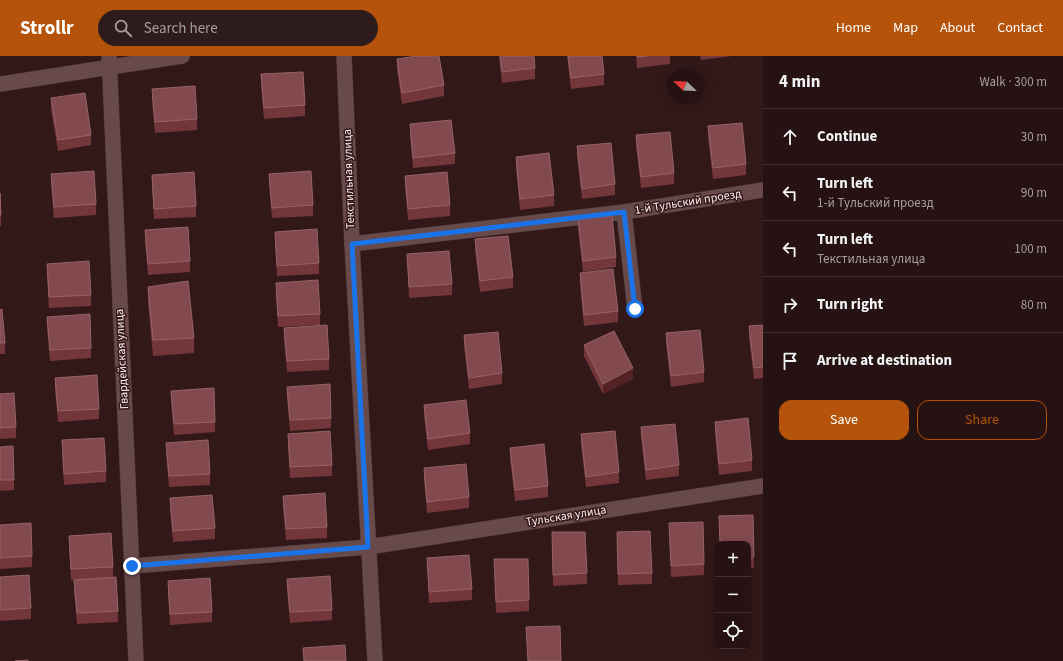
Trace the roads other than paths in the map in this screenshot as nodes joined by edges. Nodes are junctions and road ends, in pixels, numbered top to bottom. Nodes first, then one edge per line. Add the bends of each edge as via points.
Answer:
1 (182, 56) edge
2 (344, 56) edge
3 (109, 61) edge
4 (0, 84) edge
5 (763, 190) edge
6 (624, 212) junction
7 (352, 244) junction
8 (635, 309) dead end
9 (763, 486) edge
10 (368, 547) junction
11 (132, 566) junction
12 (136, 661) edge
13 (376, 661) edge

1 - 3 street
2 - 7 street, Текстильная улица
3 - 4 street
3 - 11 street, Гвардейская улица
5 - 6 street, 1-й Тульский проезд
6 - 7 street, 1-й Тульский проезд
6 - 8 street
7 - 10 street, Текстильная улица
9 - 10 street, Тульская улица
10 - 11 street, Тульская улица
10 - 13 street, Текстильная улица
11 - 12 street, Гвардейская улица

